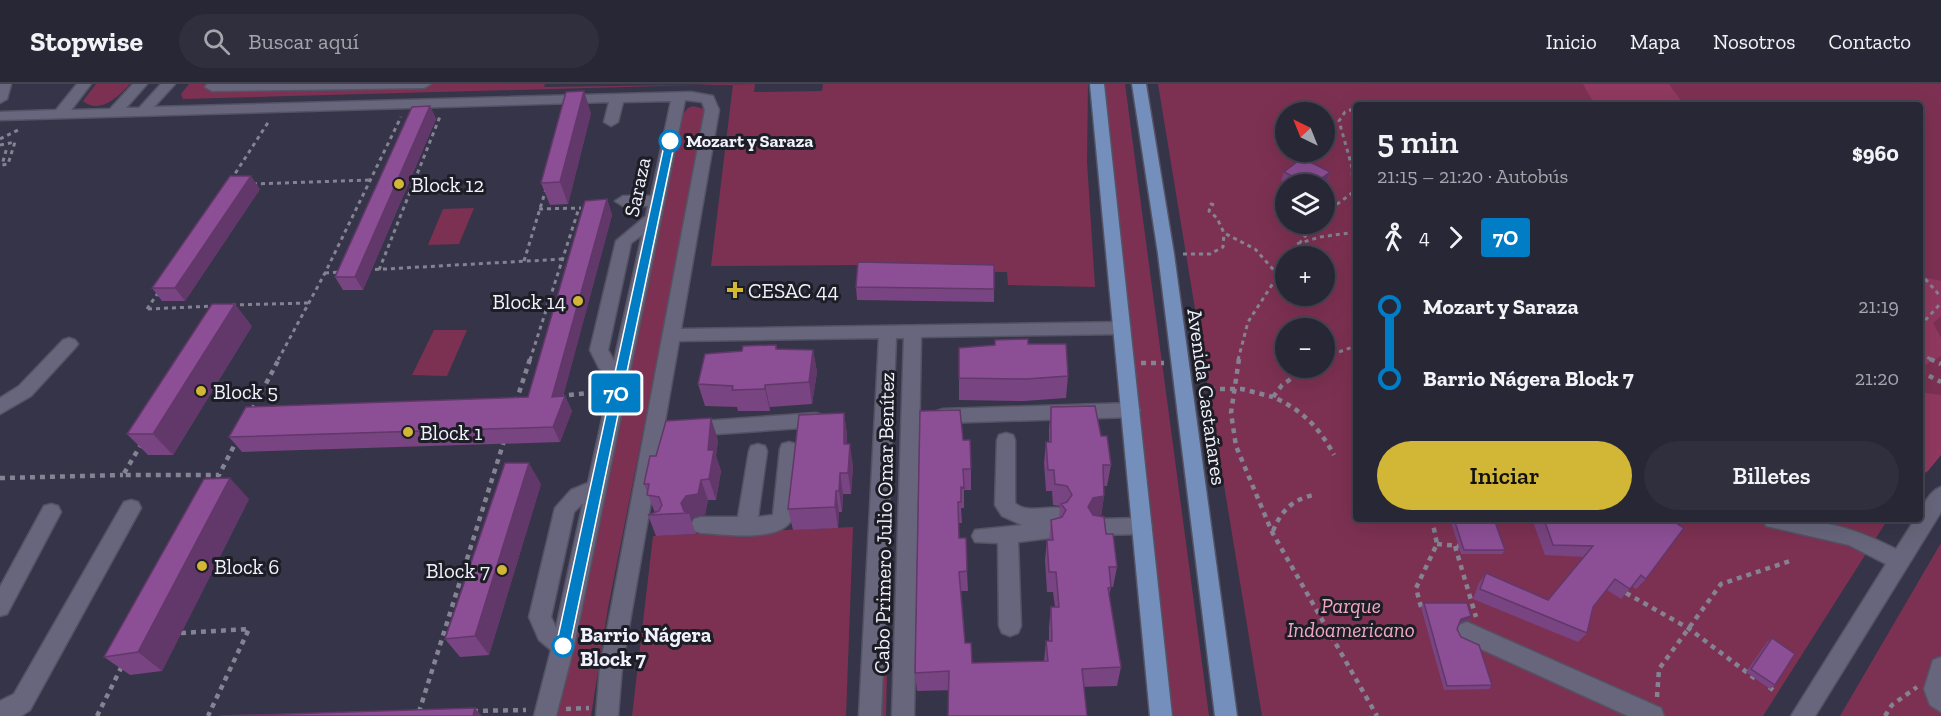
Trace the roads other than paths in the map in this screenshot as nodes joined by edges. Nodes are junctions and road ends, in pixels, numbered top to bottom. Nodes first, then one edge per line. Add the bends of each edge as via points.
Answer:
1 (4, 84) edge
2 (84, 84) edge
3 (140, 84) edge
4 (168, 84) edge
5 (424, 84) edge
6 (1097, 84) edge
7 (1139, 84) edge
8 (716, 86) dead end
9 (212, 87) dead end
10 (651, 91) edge
11 (679, 97) junction
12 (617, 98) junction
13 (0, 99) edge
14 (710, 105) junction
15 (144, 110) junction
16 (115, 112) junction
17 (60, 114) junction
18 (0, 116) edge
19 (611, 122) dead end
20 (623, 201) dead end
21 (655, 209) junction
22 (1123, 328) junction
23 (888, 332) junction
24 (913, 332) junction
25 (670, 335) junction
26 (69, 344) dead end
27 (619, 383) junction
28 (0, 407) edge
29 (1131, 410) junction
30 (943, 416) edge
31 (816, 420) edge
32 (653, 431) junction
33 (1006, 440) dead end
34 (789, 449) dead end
35 (758, 451) dead end
36 (597, 488) junction
37 (1941, 495) edge
38 (131, 508) dead end
39 (51, 512) dead end
40 (1099, 520) edge
41 (1142, 521) junction
42 (1782, 522) edge
43 (637, 525) junction
44 (658, 525) edge
45 (701, 525) dead end
46 (747, 526) junction
47 (1008, 535) junction
48 (982, 536) dead end
49 (1900, 561) junction
50 (0, 607) edge
51 (1010, 626) dead end
52 (1475, 636) road end
53 (563, 646) junction
54 (1655, 710) edge
55 (0, 712) edge
56 (607, 712) edge
57 (545, 713) edge
58 (870, 716) edge
59 (903, 716) edge
60 (1161, 716) edge
61 (1226, 716) edge
62 (1802, 716) edge

1 - 13 street
2 - 17 street
3 - 16 street
4 - 15 street
5 - 9 street
6 - 22 main road
7 - 61 main road, Avenida Castañares via 1166,254
8 - 14 street
10 - 11 street
10 - 12 street
11 - 14 street via 702,97
11 - 21 street, Saraza
12 - 15 street
12 - 19 street
14 - 25 street
15 - 16 street
16 - 17 street
17 - 18 street
20 - 21 street
21 - 27 street, Saraza
21 - 27 street via 624,241 599,350
22 - 24 street
22 - 29 main road
23 - 24 street
23 - 25 street
23 - 58 street, Cabo Primero Julio Omar Benítez
24 - 59 street, Cabo Primero Julio Omar Benítez
25 - 32 street
26 - 28 street via 25,391
27 - 36 street, Saraza
29 - 30 street
29 - 41 main road
31 - 32 street
32 - 43 street
33 - 47 street via 1005,505 1009,512 1054,523
34 - 46 street via 782,519 773,526
35 - 46 street
36 - 53 street, Saraza
36 - 53 street via 578,496 565,508 540,617 547,633
37 - 49 street
38 - 55 street via 21,702
39 - 50 street
40 - 41 street
41 - 60 main road
42 - 49 street via 1852,537
43 - 44 street
43 - 56 street via 611,667
45 - 46 street
47 - 48 street
47 - 51 street
49 - 62 street
52 - 54 street
53 - 57 street, Saraza

